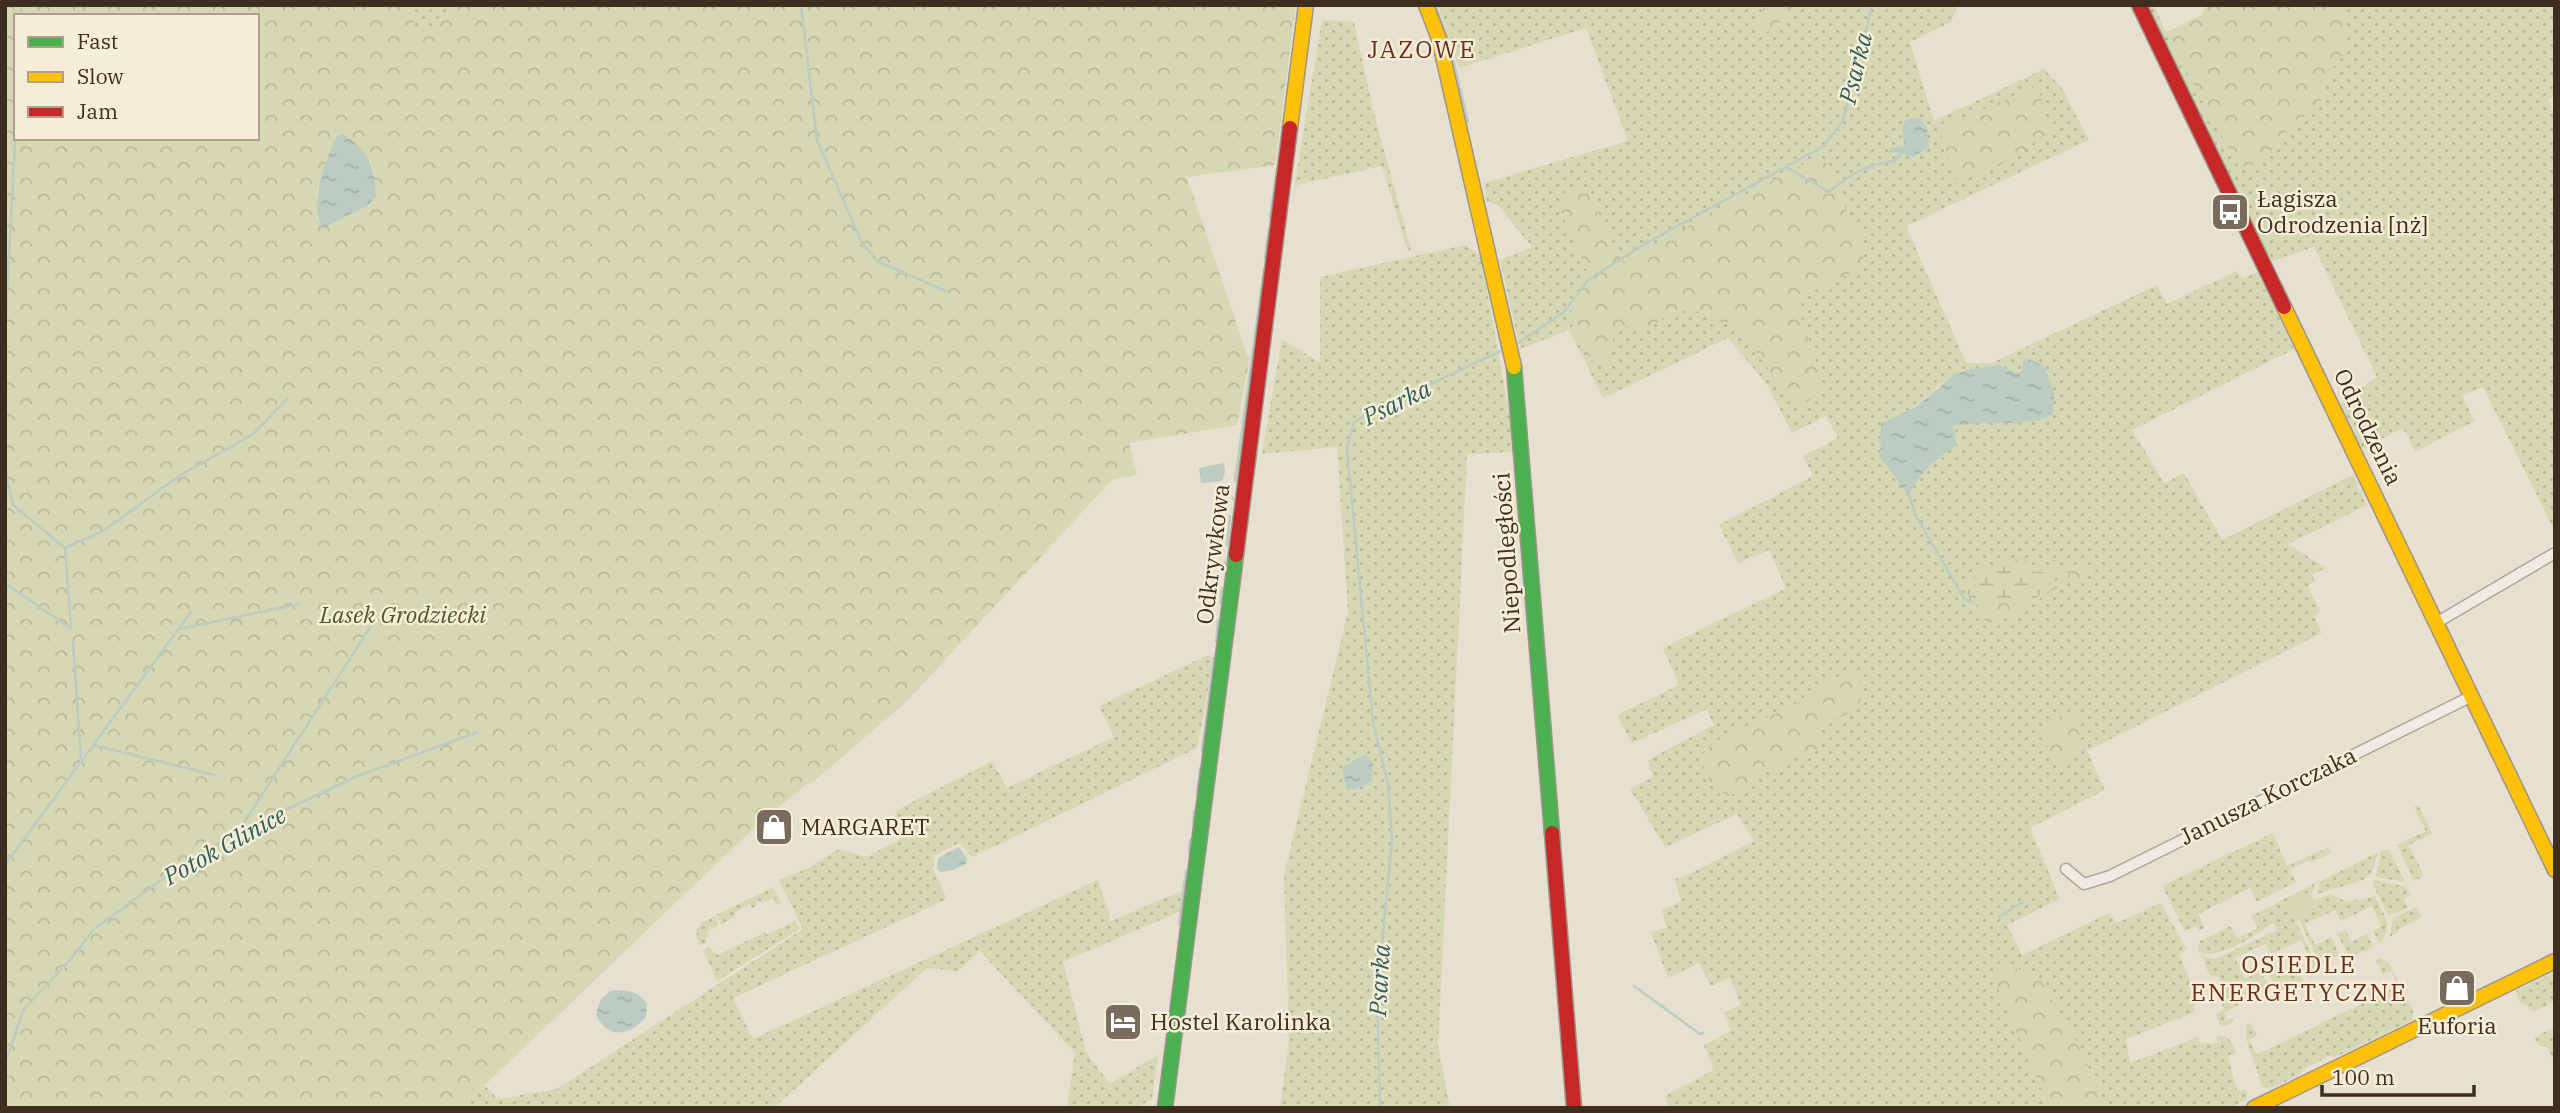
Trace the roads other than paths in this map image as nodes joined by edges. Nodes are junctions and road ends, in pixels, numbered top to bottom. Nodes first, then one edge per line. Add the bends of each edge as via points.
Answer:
1 (1306, 5) edge
2 (1426, 5) edge
3 (2139, 5) edge
4 (2555, 553) edge
5 (2437, 623) junction
6 (2472, 695) junction
7 (2066, 869) dead end
8 (2555, 870) edge
9 (2555, 961) edge
10 (1165, 1108) edge
11 (1574, 1108) edge
12 (2254, 1108) edge

1 - 10 street, Odkrywkowa
2 - 11 street, Niepodległości via 1439,39 1513,357
3 - 5 street, Odrodzenia
4 - 5 street
5 - 6 street, Odrodzenia
6 - 7 street, Janusza Korczaka via 2110,876 2084,884
6 - 8 street, Odrodzenia
9 - 12 street

